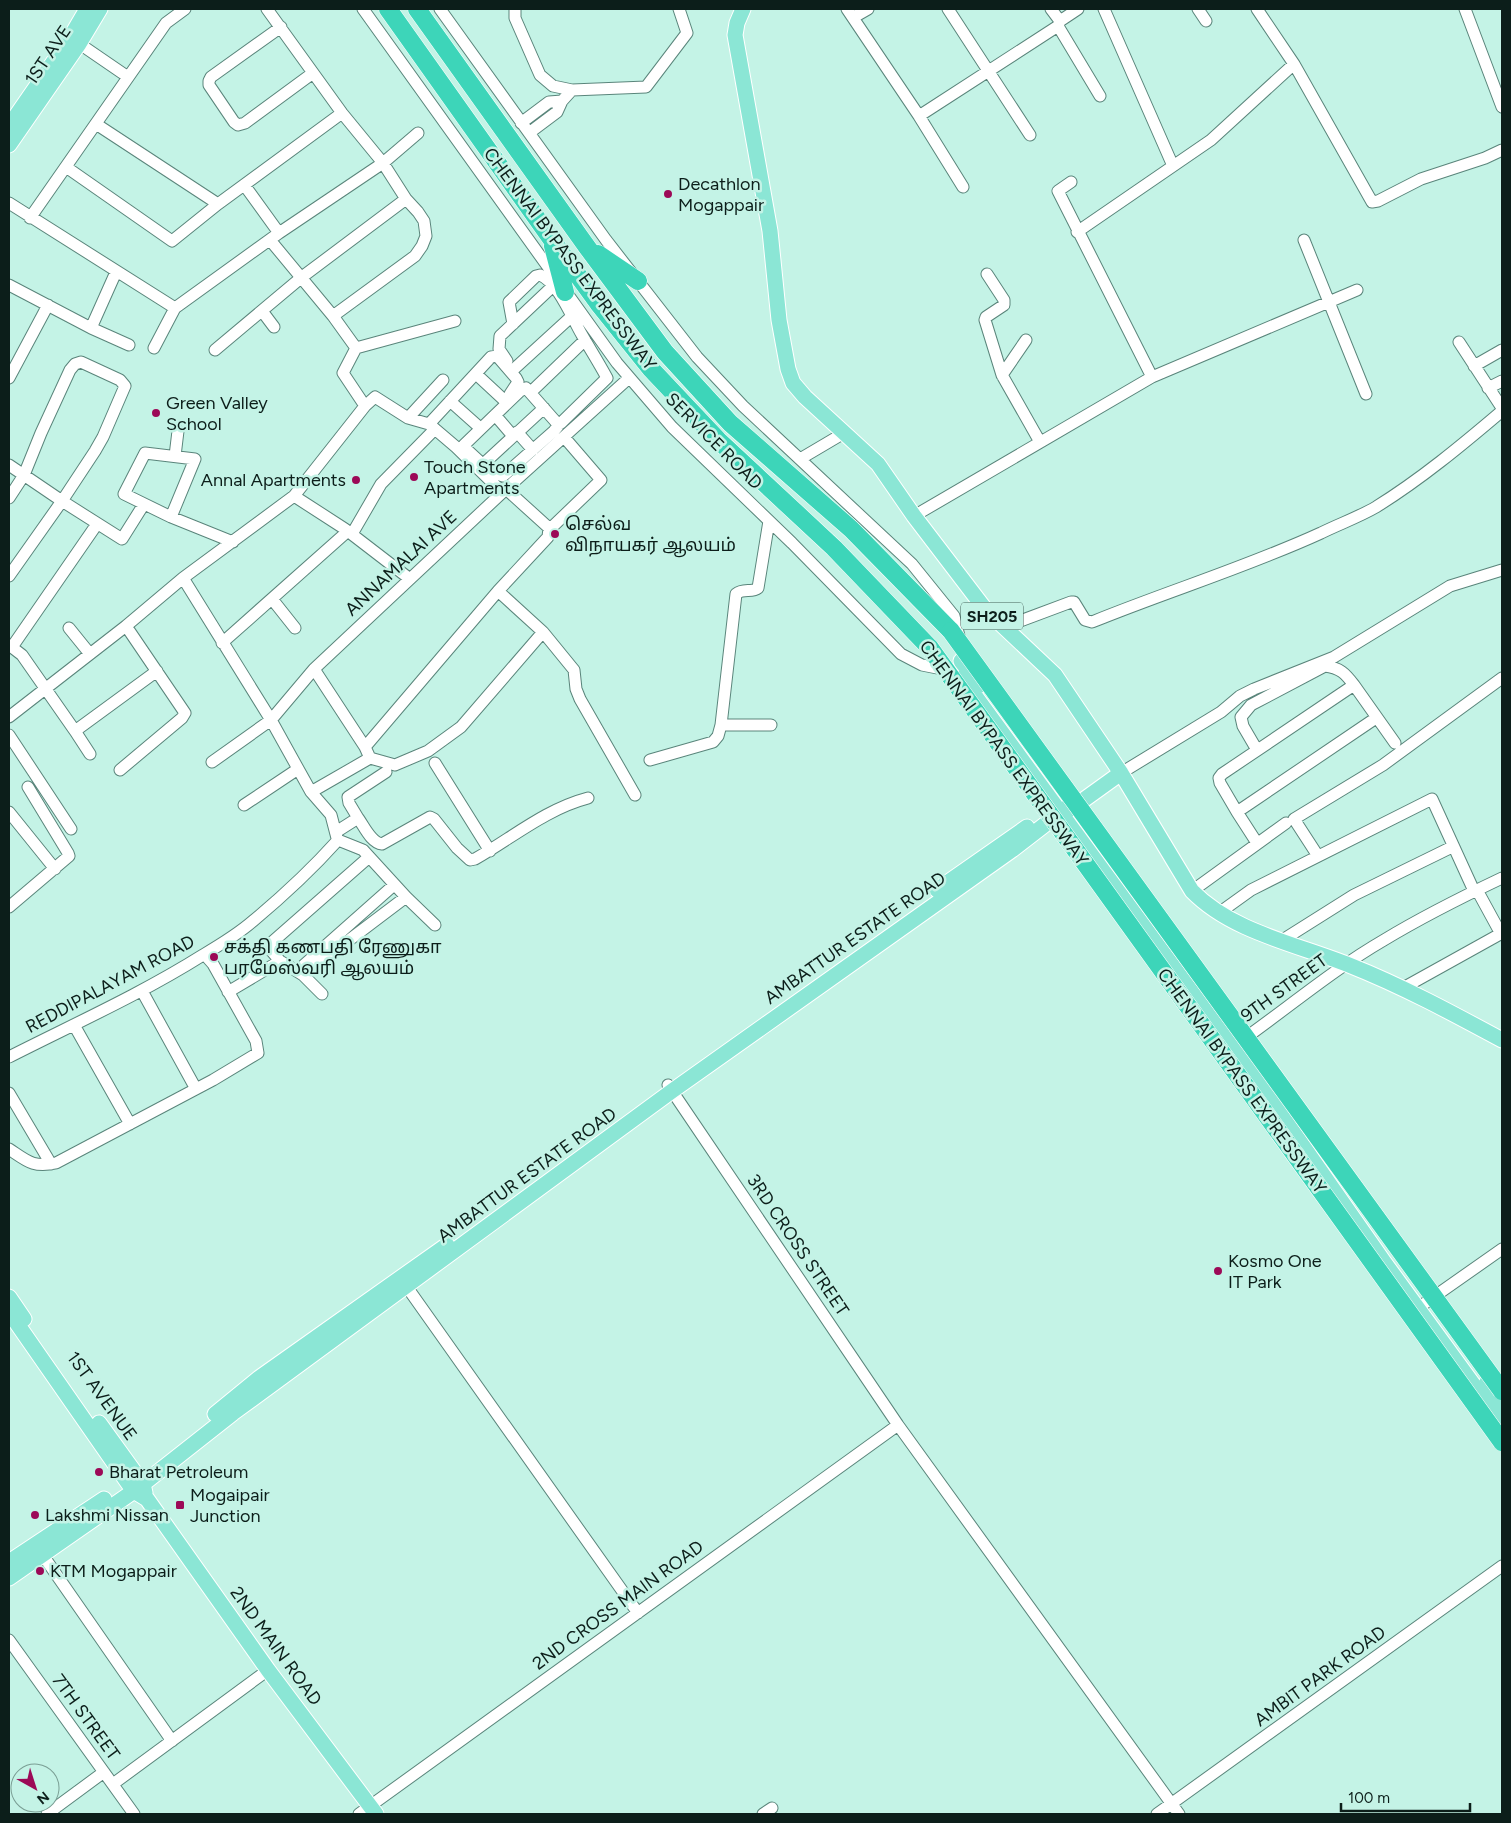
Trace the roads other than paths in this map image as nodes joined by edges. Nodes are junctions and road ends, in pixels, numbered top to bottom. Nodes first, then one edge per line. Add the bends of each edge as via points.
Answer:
1 (87, 9) edge
2 (100, 9) edge
3 (185, 9) edge
4 (267, 9) edge
5 (363, 9) edge
6 (388, 9) edge
7 (417, 9) edge
8 (440, 9) edge
9 (515, 9) edge
10 (679, 9) edge
11 (743, 9) edge
12 (868, 9) edge
13 (948, 9) edge
14 (1052, 9) edge
15 (1078, 9) edge
16 (1104, 9) edge
17 (1198, 9) edge
18 (1257, 9) edge
19 (1465, 9) edge
20 (851, 13) edge
21 (1206, 22) dead end
22 (1059, 24) junction
23 (280, 27) junction
24 (75, 41) junction
25 (1294, 64) junction
26 (988, 70) junction
27 (313, 73) junction
28 (128, 77) junction
29 (572, 90) junction
30 (1100, 96) dead end
31 (562, 101) junction
32 (1502, 106) edge
33 (342, 113) junction
34 (919, 116) junction
35 (521, 123) junction
36 (96, 124) junction
37 (9, 126) edge
38 (418, 133) dead end
39 (529, 133) junction
40 (1030, 135) dead end
41 (9, 145) edge
42 (1502, 150) edge
43 (383, 163) junction
44 (1173, 166) junction
45 (66, 167) junction
46 (1071, 182) dead end
47 (245, 186) junction
48 (963, 187) dead end
49 (406, 199) junction
50 (9, 203) edge
51 (218, 204) junction
52 (30, 218) junction
53 (1078, 232) junction
54 (274, 236) junction
55 (550, 237) junction
56 (1304, 240) dead end
57 (587, 247) junction
58 (116, 272) junction
59 (987, 274) dead end
60 (302, 277) junction
61 (638, 281) junction
62 (9, 285) edge
63 (559, 289) junction
64 (1357, 290) dead end
65 (1328, 302) junction
66 (48, 306) junction
67 (175, 308) junction
68 (262, 311) junction
69 (332, 316) junction
70 (572, 316) junction
71 (455, 321) dead end
72 (513, 324) junction
73 (274, 327) dead end
74 (91, 328) junction
75 (585, 340) junction
76 (1026, 340) dead end
77 (1459, 342) dead end
78 (130, 345) dead end
79 (154, 348) dead end
80 (356, 348) junction
81 (215, 350) dead end
82 (1502, 350) edge
83 (1474, 366) junction
84 (514, 369) junction
85 (476, 374) junction
86 (1002, 375) junction
87 (1152, 377) junction
88 (9, 378) edge
89 (607, 378) junction
90 (629, 378) junction
91 (443, 380) dead end
92 (1502, 381) edge
93 (1488, 388) junction
94 (532, 390) junction
95 (615, 390) junction
96 (1366, 394) dead end
97 (504, 400) junction
98 (450, 401) junction
99 (365, 406) junction
100 (544, 408) junction
101 (1502, 410) edge
102 (495, 415) junction
103 (408, 418) junction
104 (432, 424) junction
105 (478, 426) junction
106 (178, 431) dead end
107 (564, 431) junction
108 (844, 433) junction
109 (515, 434) junction
110 (1040, 442) junction
111 (458, 445) junction
112 (532, 450) junction
113 (175, 456) junction
114 (800, 459) junction
115 (9, 465) edge
116 (481, 466) junction
117 (24, 475) junction
118 (504, 490) junction
119 (294, 496) junction
120 (9, 498) edge
121 (62, 501) junction
122 (144, 504) junction
123 (914, 516) junction
124 (171, 517) junction
125 (769, 521) junction
126 (98, 524) junction
127 (549, 530) junction
128 (350, 532) junction
129 (233, 542) junction
130 (1502, 570) edge
131 (9, 576) edge
132 (183, 578) junction
133 (410, 579) junction
134 (498, 591) junction
135 (272, 598) junction
136 (126, 626) junction
137 (1004, 627) junction
138 (69, 628) dead end
139 (295, 628) dead end
140 (543, 632) junction
141 (222, 643) junction
142 (10, 646) edge
143 (90, 654) junction
144 (958, 664) junction
145 (314, 669) junction
146 (157, 671) junction
147 (1502, 678) edge
148 (1354, 685) junction
149 (46, 688) junction
150 (9, 717) edge
151 (1376, 718) junction
152 (271, 720) junction
153 (721, 725) junction
154 (772, 725) dead end
155 (75, 732) junction
156 (9, 735) edge
157 (1395, 744) dead end
158 (365, 747) junction
159 (1257, 750) junction
160 (90, 754) dead end
161 (370, 758) junction
162 (650, 760) dead end
163 (212, 762) dead end
164 (435, 763) dead end
165 (298, 769) junction
166 (120, 770) dead end
167 (386, 772) dead end
168 (1121, 773) junction
169 (28, 787) dead end
170 (311, 792) junction
171 (635, 795) dead end
172 (588, 798) dead end
173 (244, 806) dead end
174 (1064, 806) junction
175 (9, 812) edge
176 (1237, 812) junction
177 (358, 818) junction
178 (1286, 823) dead end
179 (71, 829) dead end
180 (337, 836) junction
181 (1257, 843) junction
182 (1452, 847) junction
183 (490, 851) junction
184 (1318, 856) junction
185 (370, 857) junction
186 (55, 869) junction
187 (1502, 878) edge
188 (394, 885) junction
189 (1476, 890) junction
190 (1192, 891) junction
191 (406, 897) junction
192 (9, 907) edge
193 (1219, 913) junction
194 (434, 925) dead end
195 (1501, 938) edge
196 (1281, 941) junction
197 (204, 955) junction
198 (280, 961) junction
199 (1347, 964) junction
200 (300, 973) junction
201 (1403, 988) junction
202 (142, 991) junction
203 (228, 992) junction
204 (322, 994) dead end
205 (74, 1025) junction
206 (1502, 1040) edge
207 (1237, 1044) junction
208 (9, 1057) edge
209 (670, 1088) junction
210 (196, 1089) junction
211 (9, 1093) edge
212 (130, 1124) junction
213 (9, 1148) edge
214 (51, 1164) junction
215 (1502, 1249) edge
216 (404, 1282) junction
217 (9, 1297) edge
218 (1422, 1304) junction
219 (13, 1316) edge
220 (1502, 1391) edge
221 (1502, 1404) edge
222 (1502, 1424) edge
223 (898, 1425) junction
224 (1502, 1442) edge
225 (138, 1487) junction
226 (42, 1554) junction
227 (9, 1562) edge
228 (1502, 1566) edge
229 (9, 1578) edge
230 (638, 1613) junction
231 (9, 1640) edge
232 (268, 1670) junction
233 (172, 1741) junction
234 (104, 1772) junction
235 (113, 1784) junction
236 (1171, 1804) junction
237 (368, 1812) edge
238 (47, 1814) edge
239 (134, 1814) edge
240 (1157, 1814) edge
241 (1179, 1814) edge

1 - 24 main road
2 - 24 main road, 1ST AVE
3 - 28 street via 166,23
4 - 23 street
5 - 63 street, SERVICE ROAD
6 - 55 highway, CHENNAI BYPASS EXPRESSWAY
7 - 57 highway, CHENNAI BYPASS EXPRESSWAY
8 - 35 street
9 - 29 street via 515,18 540,74 553,86
10 - 29 street via 687,33 646,87
11 - 108 main road, SH205 via 735,34 770,231 779,320 788,369 793,383 805,397
12 - 20 street
13 - 26 street
14 - 22 street
15 - 22 street
16 - 44 street
17 - 21 street
18 - 25 street
19 - 32 street
20 - 34 street
22 - 26 street
22 - 30 street
23 - 27 street
23 - 27 street via 209,81 234,122 238,125 245,123
24 - 28 street
24 - 37 main road
24 - 41 main road, 1ST AVE
25 - 42 street via 1372,202
25 - 44 street via 1211,140
26 - 34 street
26 - 40 street
27 - 33 street
28 - 36 street
29 - 31 street
31 - 35 street via 549,102
31 - 39 street via 557,112
33 - 43 street
33 - 47 street
34 - 48 street
35 - 39 street
36 - 45 street
36 - 51 street
38 - 43 street
39 - 61 street
43 - 49 street
43 - 54 street
44 - 53 street
45 - 51 street via 172,241
45 - 52 street
46 - 53 street via 1058,191
47 - 51 street
47 - 54 street
49 - 60 street
49 - 69 street via 424,221 426,236 416,256
50 - 52 street
52 - 58 street
53 - 87 street
54 - 60 street
54 - 67 street
55 - 63 highway
55 - 224 highway, CHENNAI BYPASS EXPRESSWAY, bridge via 651,369 718,440 834,548 930,648
56 - 65 street
57 - 61 highway
57 - 220 highway, CHENNAI BYPASS EXPRESSWAY, bridge via 665,352 730,423 851,529 951,630
58 - 67 street
58 - 74 street
59 - 86 street via 1004,300 1004,304 985,320
60 - 68 street
60 - 69 street
61 - 114 street via 696,357
62 - 66 street
63 - 70 street
63 - 72 street
63 - 72 street via 544,276 536,276 509,302
63 - 90 street, SERVICE ROAD
64 - 65 street
65 - 87 street
65 - 96 street
66 - 74 street
66 - 88 street
67 - 79 street
68 - 73 street
68 - 81 street
69 - 80 street
70 - 75 street
70 - 84 street
71 - 80 street
72 - 84 street via 500,336 499,349
74 - 78 street
75 - 89 street
75 - 94 street
76 - 86 street
77 - 83 street
80 - 99 street via 343,373
82 - 83 street
83 - 93 street
84 - 94 street
85 - 97 street
85 - 97 street via 491,357 497,356 518,382
85 - 98 street
86 - 110 street
87 - 110 street
89 - 95 street
89 - 107 street
90 - 95 street, ANNAMALAI AVE
90 - 125 street, SERVICE ROAD via 672,427
91 - 103 street
92 - 93 street
93 - 101 street
94 - 107 street
95 - 107 street, ANNAMALAI AVE
97 - 105 street
98 - 104 street
98 - 105 street
99 - 103 street via 375,397
99 - 119 street
100 - 102 street via 526,388
100 - 109 street
100 - 112 street via 558,426
101 - 137 street via 1433,468 1374,508 1292,546 1092,622 1085,620 1074,602 1070,602
102 - 109 street
102 - 116 street via 464,445
103 - 104 street
104 - 111 street
104 - 128 street via 381,484
105 - 111 street
106 - 113 street
107 - 118 street, ANNAMALAI AVE
107 - 127 street via 601,480
108 - 114 street
108 - 123 main road, SH205 via 878,464
109 - 112 street
109 - 116 street
110 - 123 street
111 - 116 street
112 - 116 street via 503,476
113 - 122 street via 145,452 124,494
113 - 124 street via 195,459
114 - 144 street via 912,564 954,616 962,652
115 - 117 street
116 - 118 street
117 - 120 street
117 - 121 street
117 - 121 street via 41,432 75,364 81,362 120,380 125,386 103,437
118 - 127 street
118 - 133 street, ANNAMALAI AVE
119 - 128 street
119 - 129 street
121 - 126 street
121 - 131 street
122 - 124 street
122 - 126 street via 122,539
123 - 137 main road, SH205 via 985,609
124 - 129 street
125 - 144 street, SERVICE ROAD via 901,654 922,665 946,671
125 - 153 street via 758,588 736,594
126 - 142 street
127 - 134 street via 548,537
128 - 133 street
128 - 135 street
129 - 132 street
130 - 168 street via 1450,586 1334,657 1254,688
132 - 136 street
132 - 141 street
133 - 145 street, ANNAMALAI AVE
134 - 140 street
134 - 158 street
135 - 139 street
135 - 141 street
136 - 143 street
136 - 146 street
137 - 168 main road, SH205 via 1055,675
138 - 143 street
140 - 161 street via 462,727 428,751 395,765
140 - 171 street via 574,670 580,698
141 - 152 street
142 - 149 street via 22,655
143 - 149 street
144 - 174 main road
145 - 152 street, ANNAMALAI AVE
145 - 158 street
146 - 155 street
146 - 166 street via 185,716
147 - 184 street via 1383,765 1294,819
148 - 151 street
148 - 159 street
148 - 159 street via 1337,667 1325,666 1251,705 1241,717 1242,726
149 - 150 street
149 - 155 street
151 - 157 street
151 - 176 street
152 - 163 street, ANNAMALAI AVE
152 - 165 street
153 - 154 street
153 - 162 street via 713,742
155 - 160 street
156 - 179 street
158 - 161 street
159 - 176 street via 1219,778
161 - 170 street
164 - 183 street
165 - 170 street
165 - 173 street
167 - 177 street via 348,797
168 - 174 main road, AMBATTUR ESTATE ROAD
168 - 190 main road, SH205
169 - 186 street via 69,856
170 - 180 street via 331,815
172 - 183 street via 544,816
174 - 207 main road
174 - 209 main road, AMBATTUR ESTATE ROAD
175 - 186 street
176 - 181 street
177 - 180 street, REDDIPALAYAM ROAD
177 - 183 street via 379,845 430,817 468,858 475,859
178 - 181 street
180 - 185 street
180 - 197 street, REDDIPALAYAM ROAD via 320,859 253,922
181 - 190 street
182 - 184 street via 1432,799
182 - 189 street
182 - 196 street via 1354,895
184 - 193 street via 1251,890
185 - 188 street
185 - 198 street via 270,944 269,948
186 - 192 street
187 - 189 street, 9TH STREET
188 - 191 street
188 - 200 street
189 - 195 street
189 - 199 street, 9TH STREET
190 - 193 main road, SH205
191 - 194 street
191 - 200 street
193 - 196 main road, SH205
195 - 201 street
196 - 199 main road, SH205
197 - 202 street, REDDIPALAYAM ROAD
197 - 203 street via 213,964
198 - 200 street
198 - 203 street
199 - 201 main road, SH205
199 - 207 street, 9TH STREET
200 - 204 street
201 - 206 main road, SH205
202 - 205 street, REDDIPALAYAM ROAD
202 - 210 street
203 - 210 street via 256,1041 258,1053
205 - 208 street, REDDIPALAYAM ROAD
205 - 212 street
207 - 218 main road
209 - 216 main road, AMBATTUR ESTATE ROAD
209 - 223 street, 3RD CROSS STREET
210 - 212 street
211 - 214 street
212 - 214 street
213 - 214 street via 28,1161 42,1166
215 - 218 street
216 - 225 main road, AMBATTUR ESTATE ROAD
216 - 230 street
217 - 219 main road, 1ST AVENUE
218 - 221 main road
218 - 222 main road
219 - 225 main road, 1ST AVENUE
223 - 230 street, 2ND CROSS MAIN ROAD
223 - 236 street, 3RD CROSS STREET
225 - 226 main road, AMBATTUR ESTATE ROAD
225 - 227 main road, AMBATTUR ESTATE ROAD
225 - 232 main road, 2ND MAIN ROAD
226 - 229 main road, AMBATTUR ESTATE ROAD
226 - 233 street
228 - 236 street, AMBIT PARK ROAD
230 - 237 street, 2ND CROSS MAIN ROAD
231 - 234 street, 7TH STREET
232 - 233 street
232 - 237 main road, 2ND MAIN ROAD
233 - 235 street
234 - 235 street, 7TH STREET
234 - 238 street
235 - 239 street, 7TH STREET
236 - 240 street, AMBIT PARK ROAD
236 - 241 street, 3RD CROSS STREET

